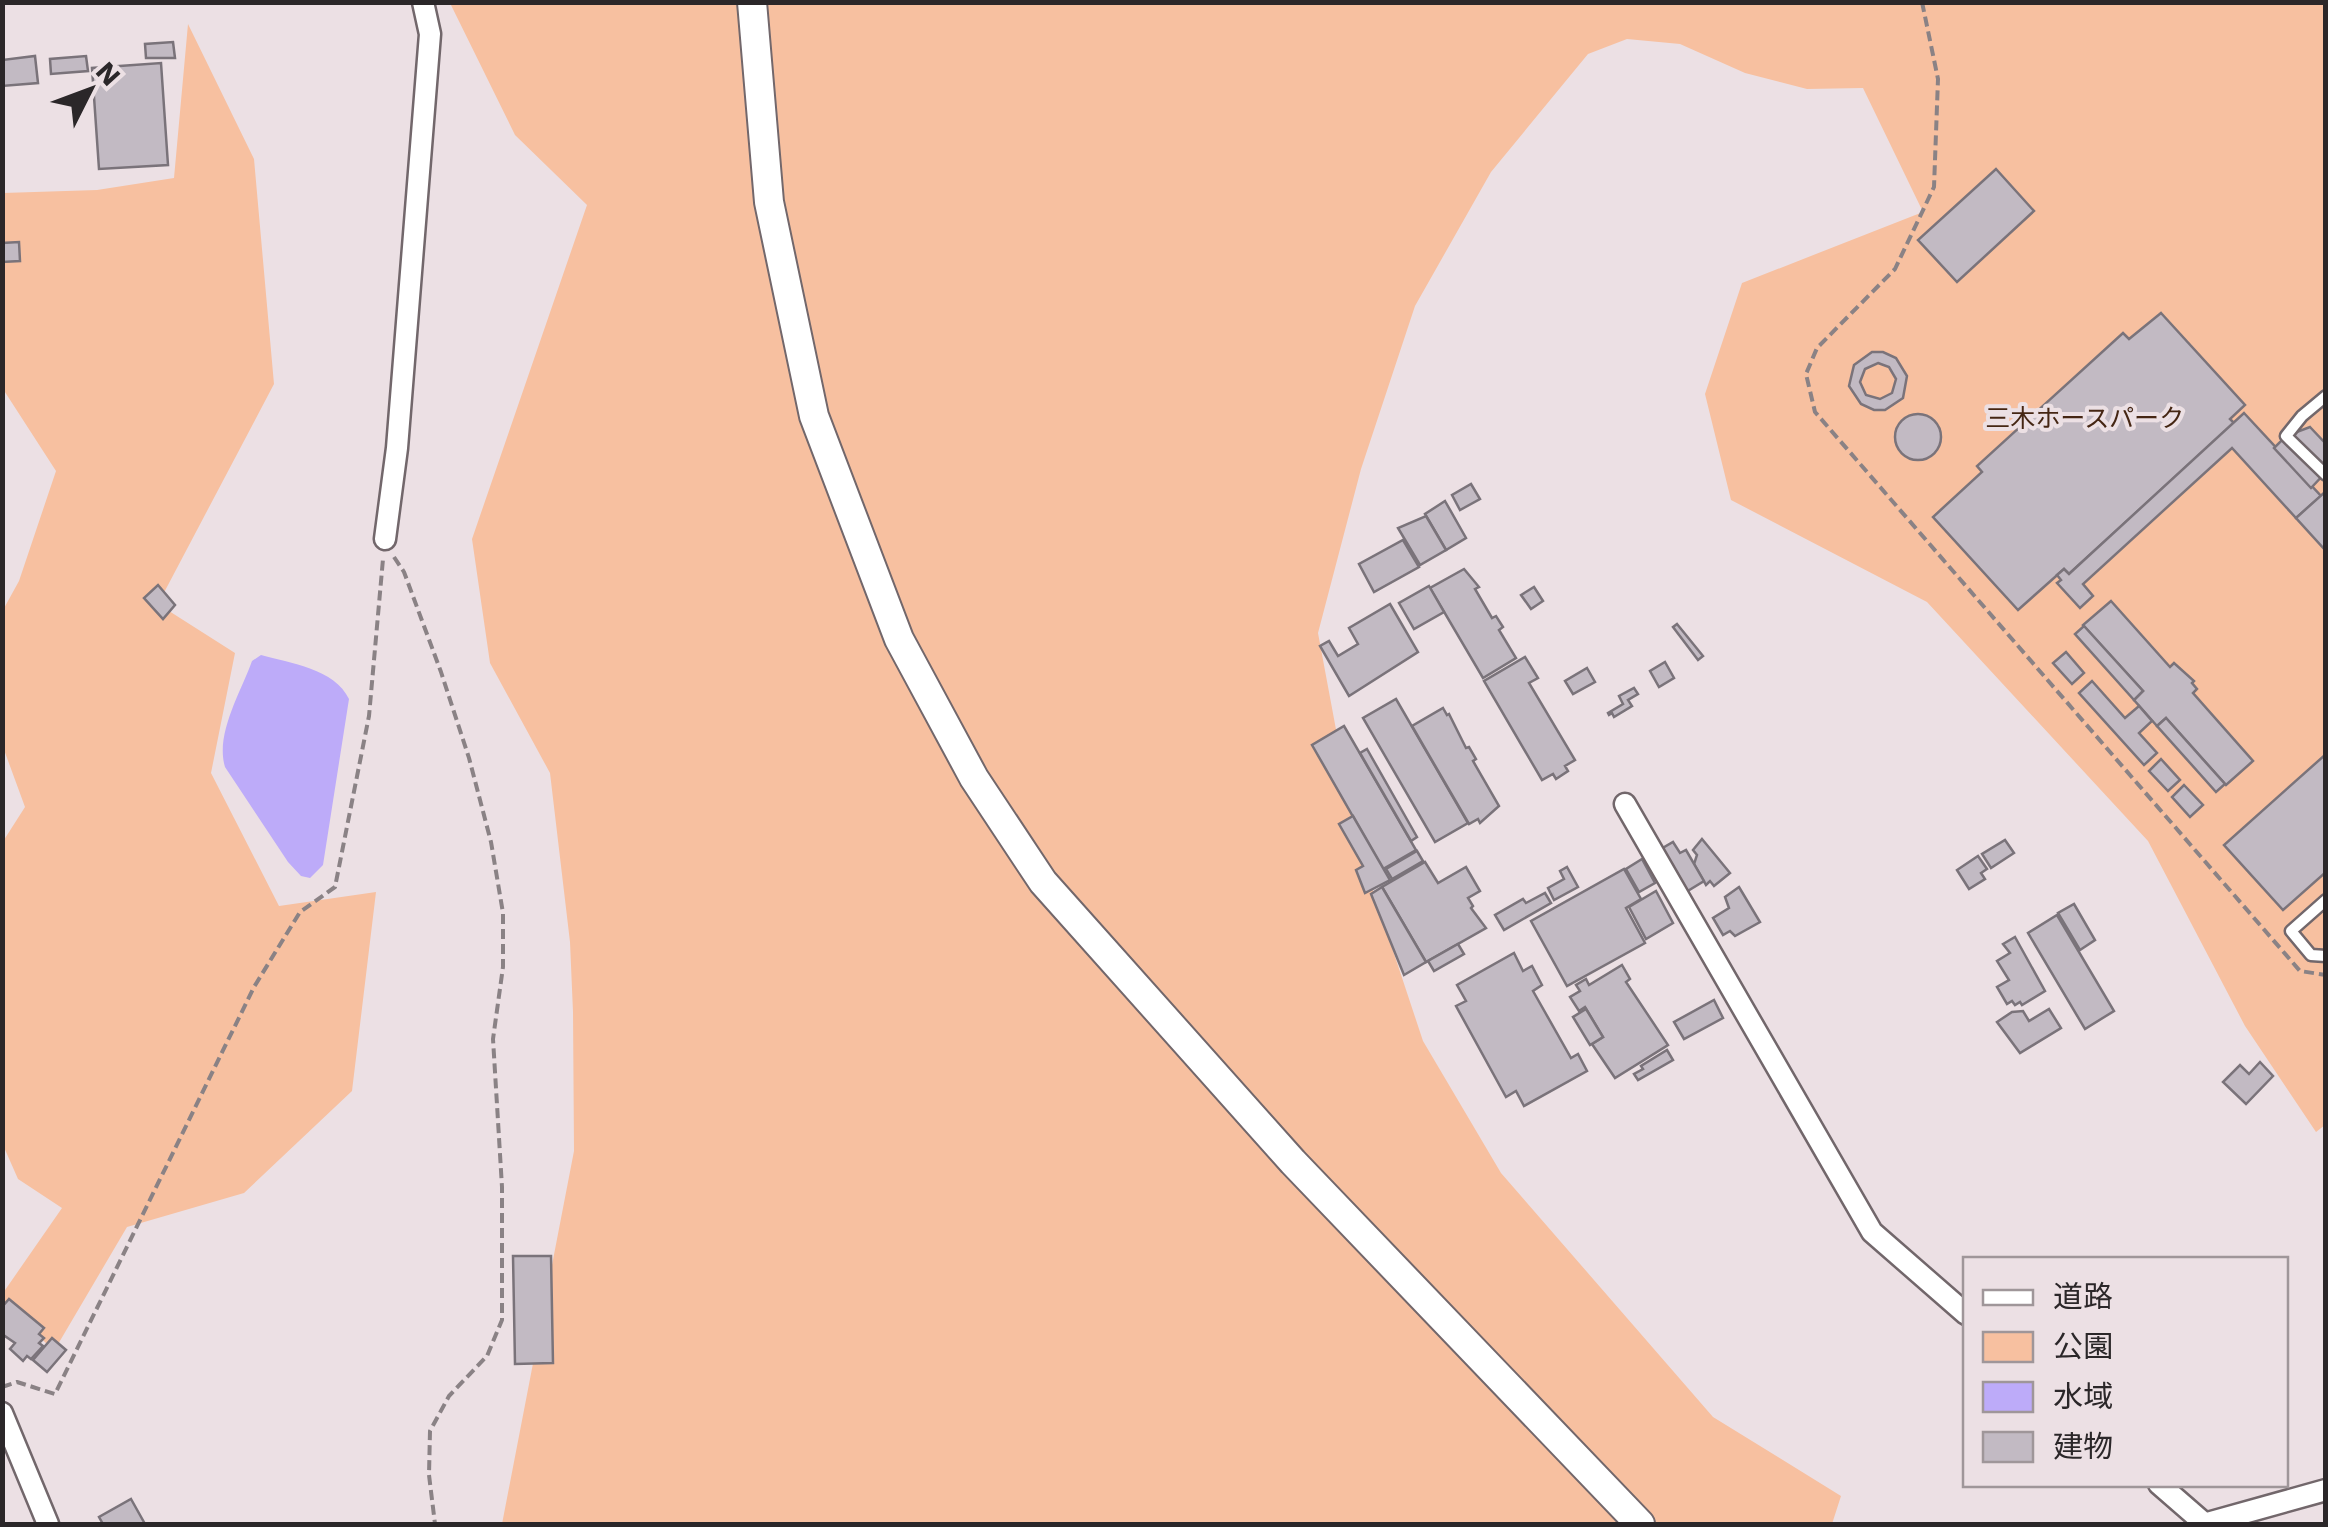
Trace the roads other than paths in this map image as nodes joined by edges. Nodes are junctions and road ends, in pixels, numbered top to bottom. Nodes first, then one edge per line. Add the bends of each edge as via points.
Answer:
1 (423, 2) edge
2 (752, 2) edge
3 (2326, 396) edge
4 (2326, 476) edge
5 (384, 540) road end
6 (1625, 804) dead end
7 (2326, 900) edge
8 (2326, 956) edge
9 (1963, 1311) edge
10 (2, 1413) edge
11 (2163, 1487) edge
12 (2326, 1490) edge
13 (48, 1524) edge
14 (1640, 1524) edge
15 (2204, 1524) edge

1 - 5 street via 430,34
2 - 14 street via 769,202 814,416 898,639 974,778 1043,882 1293,1162
3 - 4 lane via 2286,436
6 - 9 street via 1872,1232
7 - 8 lane via 2291,932 2312,955
10 - 13 street
11 - 15 street
12 - 15 street

